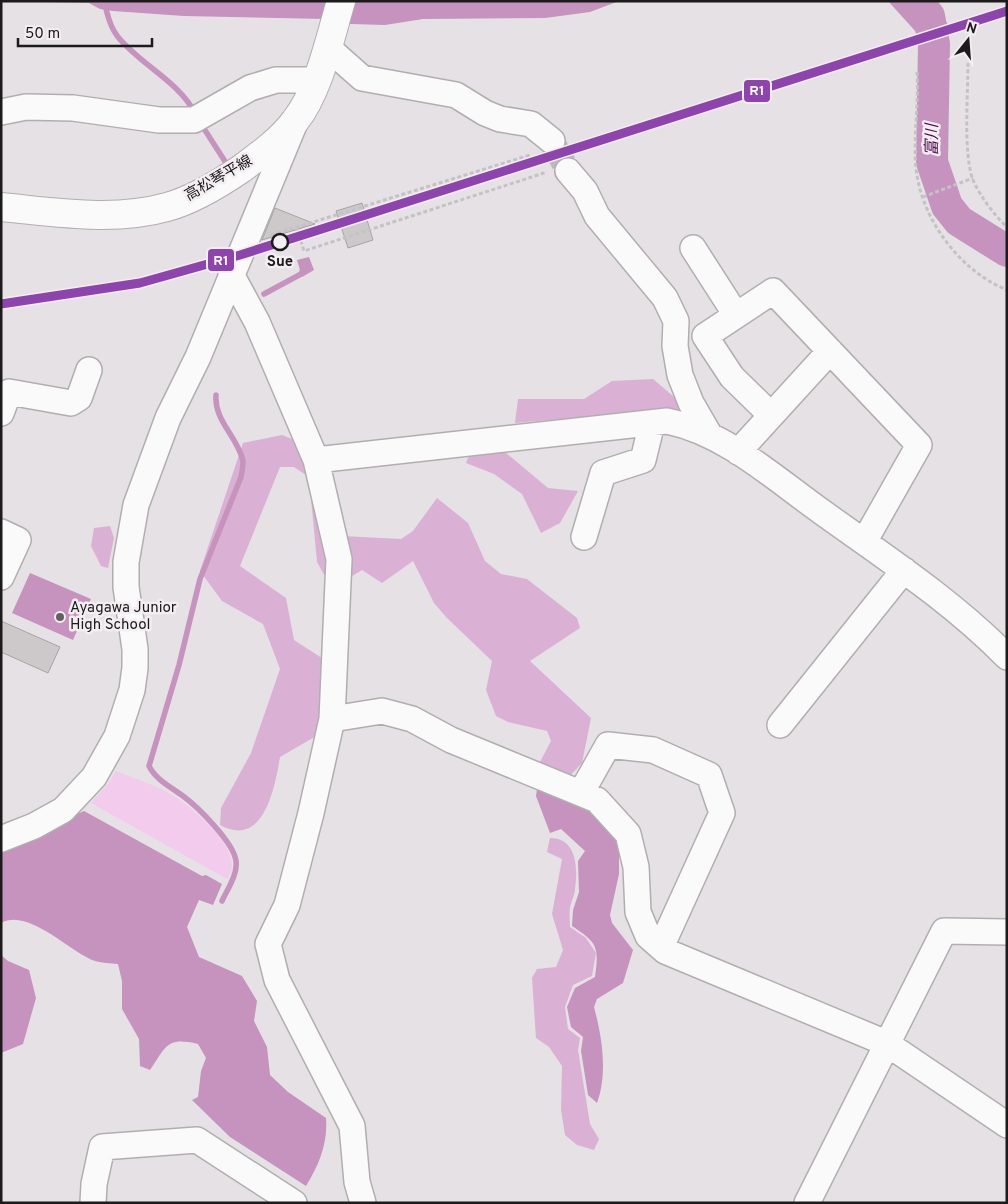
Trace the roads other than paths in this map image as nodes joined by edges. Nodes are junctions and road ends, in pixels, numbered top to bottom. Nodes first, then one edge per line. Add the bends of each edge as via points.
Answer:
1 (334, 24) edge
2 (315, 80) junction
3 (1, 112) edge
4 (296, 121) junction
5 (552, 141) tunnel mouth
6 (558, 172) tunnel mouth
7 (1, 207) edge
8 (693, 248) dead end
9 (231, 274) junction
10 (736, 315) junction
11 (830, 351) junction
12 (89, 370) dead end
13 (1, 412) edge
14 (771, 415) junction
15 (652, 423) junction
16 (710, 434) junction
17 (738, 452) junction
18 (316, 460) junction
19 (1, 532) edge
20 (584, 537) dead end
21 (864, 542) junction
22 (904, 570) junction
23 (1, 577) edge
24 (1007, 658) edge
25 (332, 719) junction
26 (780, 725) dead end
27 (580, 794) junction
28 (1, 839) edge
29 (1007, 932) edge
30 (661, 948) junction
31 (886, 1043) junction
32 (1007, 1125) edge
33 (93, 1203) edge
34 (294, 1203) edge
35 (363, 1203) edge
36 (807, 1203) edge

1 - 2 main road, 高松琴平線
1 - 5 street via 362,78 456,95 500,119 531,124
2 - 3 street via 276,80 250,88 197,118 159,120 26,106
2 - 4 main road, 高松琴平線
4 - 7 main road, 高松琴平線 via 280,138 236,172 167,207 94,215
4 - 9 street
6 - 16 street via 585,191 597,216 665,298 676,321 675,346 680,375
8 - 10 street
9 - 18 street via 257,322
9 - 28 street via 198,357 162,432 136,505 126,562 135,668 132,690 117,736 94,777 63,810
10 - 11 street via 773,291
10 - 14 street via 705,336 732,377
11 - 14 street
11 - 21 street via 919,446
12 - 13 street via 79,398 71,403 8,392
14 - 17 street
15 - 16 street via 667,421
15 - 18 street
15 - 20 street via 643,460 603,472
16 - 17 street
17 - 21 street
18 - 25 street via 339,559
19 - 23 street via 18,540
21 - 22 street
22 - 24 street via 978,629
22 - 26 street
25 - 27 street via 382,711 412,719 451,740
25 - 35 street via 312,813 287,905 268,944 277,980 352,1126 357,1182
27 - 30 street via 597,800 628,834 636,867 638,912 648,936
27 - 30 street via 608,745 653,750 709,775 722,813
29 - 31 street via 944,931
30 - 31 street
31 - 32 street
31 - 36 street
33 - 34 street via 102,1147 197,1140

